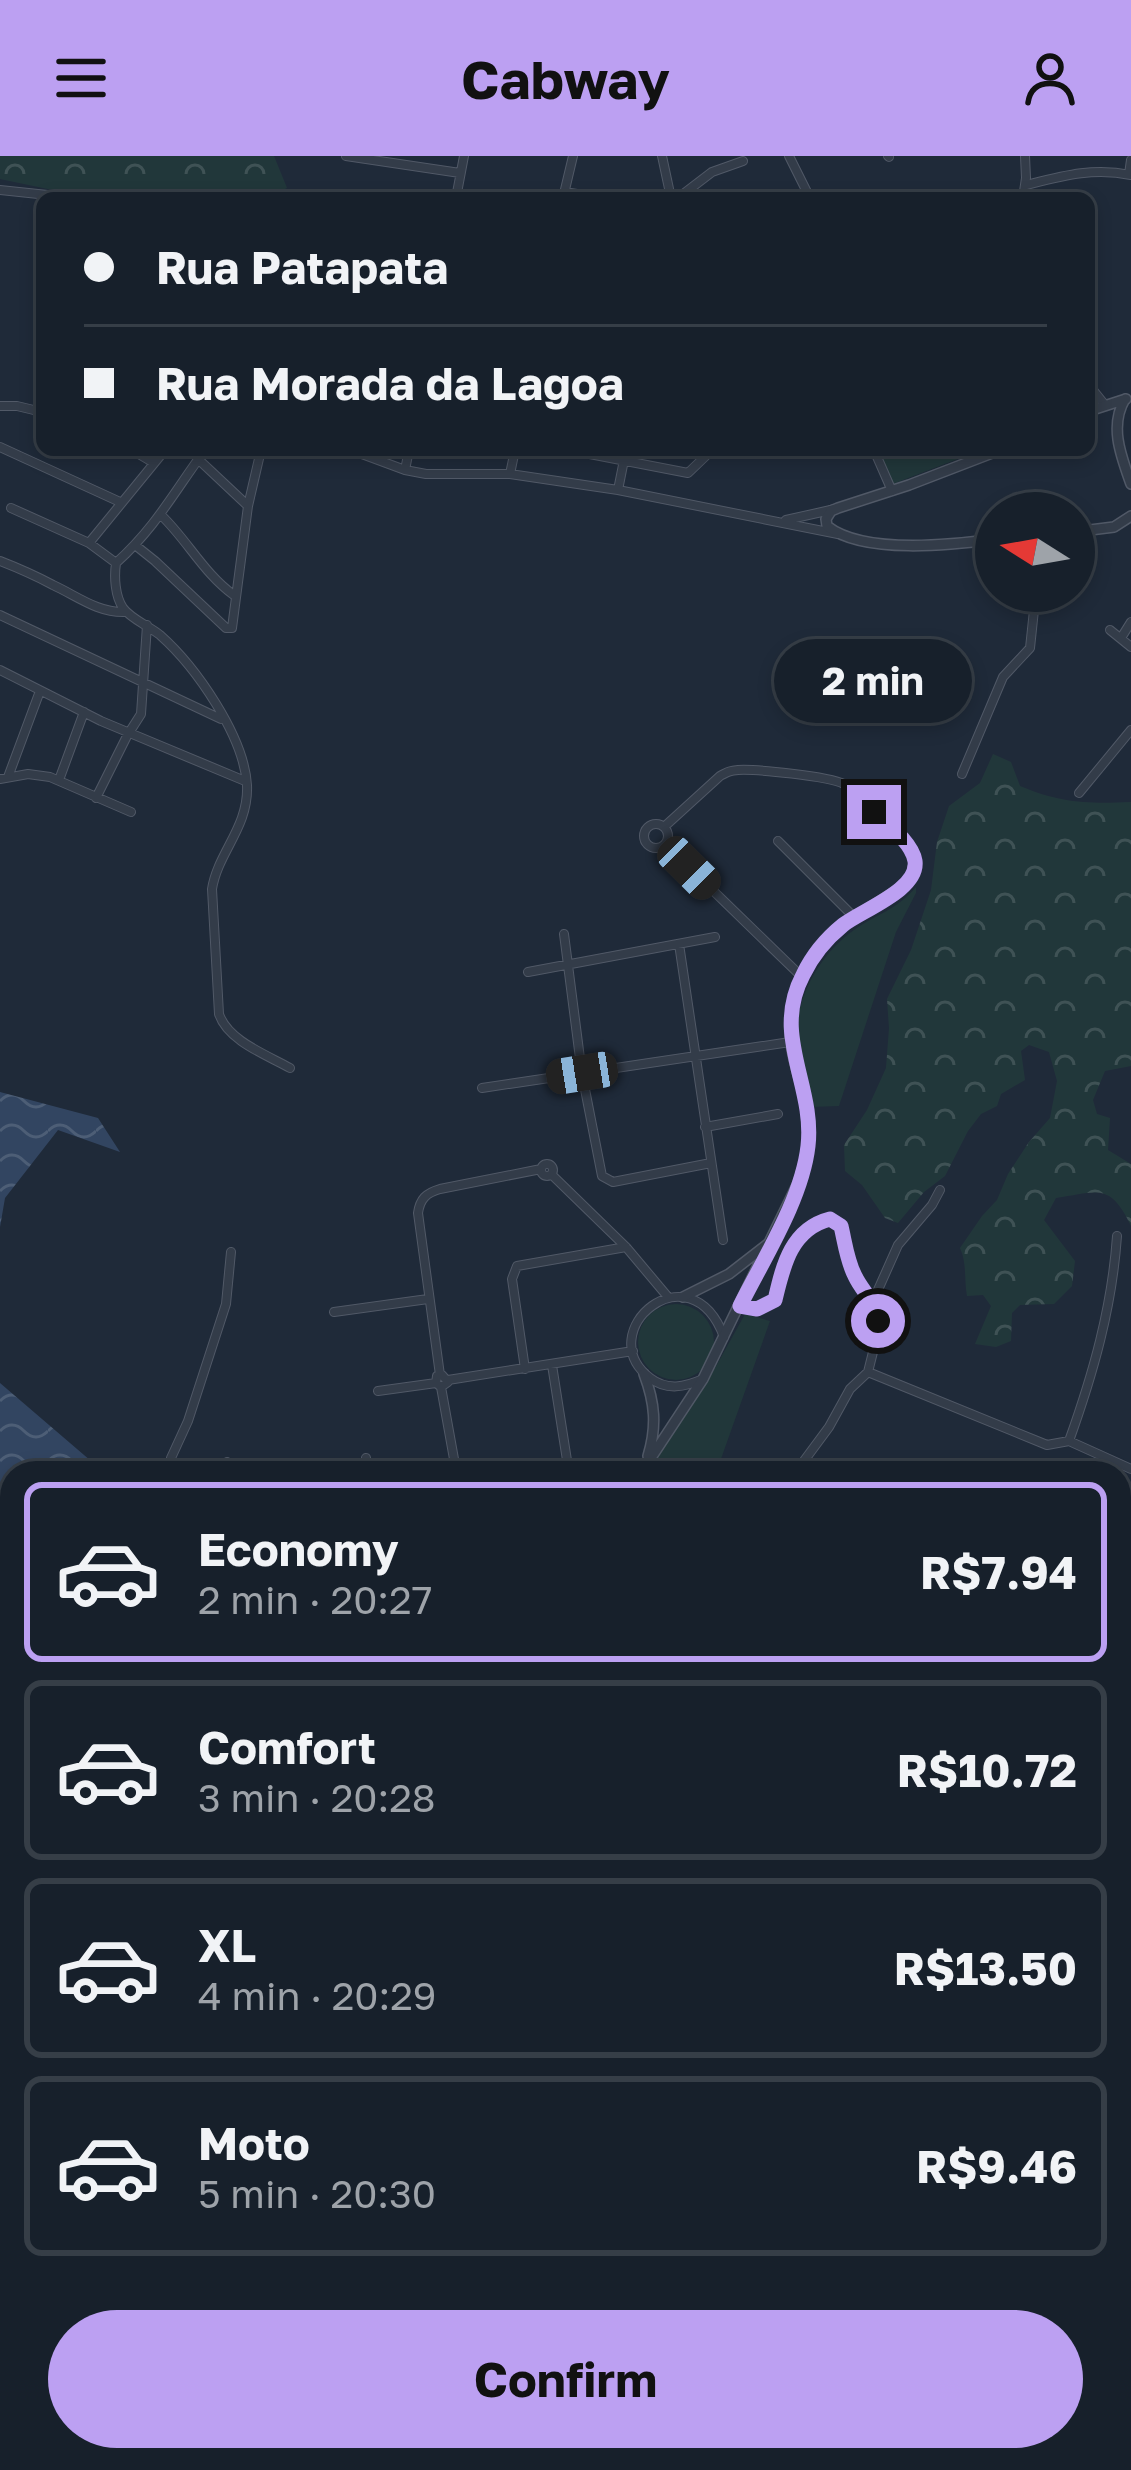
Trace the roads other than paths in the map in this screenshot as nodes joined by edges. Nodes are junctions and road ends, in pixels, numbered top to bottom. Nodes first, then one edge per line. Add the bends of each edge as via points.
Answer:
1 (346, 156) edge
2 (464, 156) edge
3 (573, 156) edge
4 (662, 156) edge
5 (789, 156) edge
6 (1025, 156) edge
7 (1131, 160) edge
8 (743, 161) dead end
9 (460, 173) junction
10 (1130, 175) edge
11 (1026, 185) junction
12 (0, 190) edge
13 (457, 192) edge
14 (565, 192) edge
15 (672, 192) edge
16 (682, 192) edge
17 (807, 192) edge
18 (1024, 192) edge
19 (36, 194) edge
20 (1095, 393) edge
21 (1128, 398) edge
22 (1105, 405) junction
23 (0, 406) edge
24 (1095, 409) edge
25 (36, 411) edge
26 (0, 447) edge
27 (142, 456) edge
28 (159, 456) edge
29 (200, 456) edge
30 (260, 456) edge
31 (367, 456) edge
32 (408, 456) edge
33 (513, 456) edge
34 (596, 456) edge
35 (625, 456) edge
36 (706, 456) edge
37 (877, 456) edge
38 (984, 456) edge
39 (198, 459) junction
40 (624, 462) junction
41 (154, 463) junction
42 (405, 470) junction
43 (510, 474) junction
44 (1131, 484) edge
45 (618, 490) junction
46 (892, 491) junction
47 (120, 502) junction
48 (248, 506) junction
49 (11, 508) dead end
50 (838, 508) junction
51 (160, 515) junction
52 (1130, 520) edge
53 (778, 522) junction
54 (1095, 529) edge
55 (838, 534) junction
56 (975, 541) edge
57 (89, 543) junction
58 (135, 545) junction
59 (0, 561) edge
60 (116, 563) junction
61 (236, 597) junction
62 (126, 612) junction
63 (1034, 612) edge
64 (0, 615) edge
65 (1131, 622) edge
66 (147, 625) junction
67 (1110, 630) dead end
68 (1121, 638) junction
69 (1131, 647) edge
70 (0, 670) edge
71 (145, 683) junction
72 (40, 692) junction
73 (84, 712) junction
74 (224, 721) junction
75 (1131, 730) edge
76 (130, 732) junction
77 (962, 774) dead end
78 (4, 778) edge
79 (59, 780) junction
80 (247, 782) junction
81 (1079, 794) dead end
82 (96, 798) junction
83 (131, 812) dead end
84 (664, 827) junction
85 (778, 841) dead end
86 (665, 844) junction
87 (915, 861) joint
88 (855, 918) junction
89 (564, 934) dead end
90 (715, 937) dead end
91 (679, 944) junction
92 (569, 965) junction
93 (528, 972) dead end
94 (802, 976) junction
95 (790, 1042) junction
96 (694, 1057) junction
97 (290, 1068) dead end
98 (582, 1073) junction
99 (482, 1088) dead end
100 (778, 1114) dead end
101 (705, 1126) junction
102 (711, 1163) junction
103 (940, 1190) dead end
104 (1117, 1236) dead end
105 (723, 1240) dead end
106 (773, 1240) junction
107 (626, 1247) junction
108 (231, 1252) dead end
109 (668, 1297) junction
110 (683, 1297) junction
111 (428, 1299) junction
112 (873, 1301) junction
113 (740, 1306) junction
114 (334, 1312) dead end
115 (724, 1339) junction
116 (633, 1351) junction
117 (552, 1365) junction
118 (525, 1369) junction
119 (868, 1372) junction
120 (644, 1374) junction
121 (704, 1379) junction
122 (441, 1382) junction
123 (378, 1391) dead end
124 (1069, 1442) junction
125 (366, 1457) dead end
126 (454, 1459) dead end
127 (171, 1461) edge
128 (367, 1461) edge
129 (567, 1461) edge
130 (645, 1461) edge
131 (649, 1461) edge
132 (804, 1461) edge
133 (1114, 1461) edge

1 - 9 street
2 - 9 street
3 - 14 street
4 - 15 street
5 - 17 street
6 - 11 street
7 - 10 street
8 - 16 street
9 - 13 street
10 - 11 street via 1076,172
11 - 18 street
12 - 19 street
20 - 22 street
21 - 22 street
21 - 44 street via 1117,428
22 - 24 street
23 - 25 street
26 - 47 street
27 - 41 street
28 - 41 street
29 - 39 street
30 - 48 street
31 - 42 street
32 - 42 street
33 - 43 street
34 - 40 street
35 - 40 street
36 - 40 street via 688,473
37 - 46 street
38 - 46 street
39 - 48 street
39 - 51 street
40 - 45 street
41 - 47 street
42 - 43 street
43 - 45 street
45 - 53 street
46 - 50 street
47 - 57 street
48 - 61 street
49 - 57 street
50 - 53 street
50 - 55 street via 826,519
51 - 58 street
51 - 61 street
52 - 54 street
53 - 55 street
55 - 56 street via 895,544
57 - 60 street
58 - 60 street
58 - 61 street via 229,629
59 - 62 street via 103,610
60 - 62 street
62 - 66 street
63 - 77 street via 1030,648 1003,677
64 - 71 street
65 - 68 street
66 - 71 street
66 - 74 street via 190,666
67 - 68 street
68 - 69 street
70 - 72 street
71 - 74 street
71 - 76 street
72 - 73 street
72 - 78 street
73 - 76 street
73 - 79 street
74 - 80 street
75 - 81 street
76 - 80 street
76 - 82 street
78 - 79 street
79 - 82 street
80 - 97 street via 240,828 212,889 219,1014 232,1033
82 - 83 street
84 - 86 street
84 - 86 street via 645,835 651,847
84 - 87 street via 728,772 836,781 899,836
85 - 88 street
86 - 94 street
87 - 88 street via 910,880
88 - 94 street
89 - 92 street
90 - 91 street
91 - 92 street
91 - 96 street
92 - 93 street
92 - 98 street
94 - 95 street
95 - 96 street
95 - 106 street via 808,1141
96 - 98 street
96 - 101 street
98 - 99 street
98 - 102 street via 605,1179
100 - 101 street
101 - 102 street
102 - 105 street
103 - 112 street via 898,1245
104 - 124 street via 1104,1327
106 - 110 street
106 - 113 street
107 - 109 street
107 - 111 street via 541,1169 440,1189 424,1197 418,1213
107 - 118 street via 518,1266 512,1280
108 - 127 street via 226,1304
109 - 110 street
109 - 116 street via 639,1317
110 - 115 street via 710,1310
111 - 114 street
111 - 122 street
112 - 113 street via 851,1268 841,1226 830,1219 811,1226 788,1252 775,1300
112 - 119 street via 877,1336
113 - 115 street
115 - 121 street
116 - 117 street
116 - 120 street
117 - 118 street
117 - 129 street
118 - 122 street
119 - 124 street via 1047,1445
119 - 132 street
120 - 121 street via 673,1387
120 - 130 street via 655,1423
121 - 131 street
122 - 123 street
122 - 126 street
124 - 133 street
125 - 128 street

